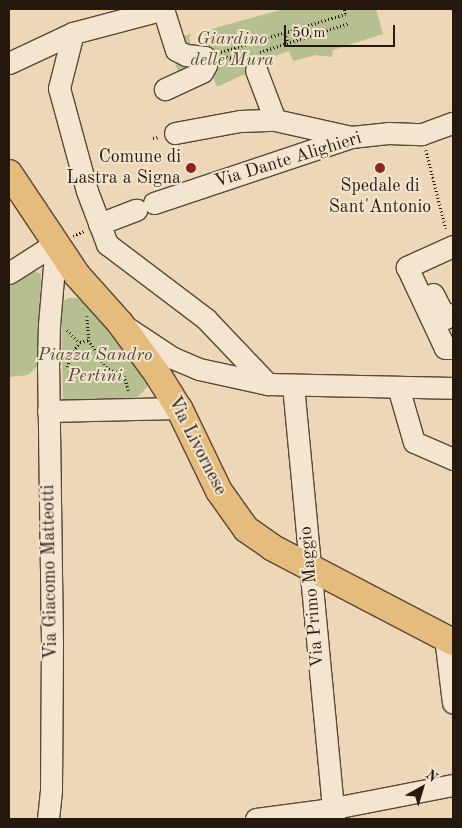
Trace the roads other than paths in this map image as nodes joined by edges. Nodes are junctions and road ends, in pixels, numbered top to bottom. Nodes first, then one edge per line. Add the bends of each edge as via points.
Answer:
1 (163, 9) edge
2 (73, 33) junction
3 (9, 63) edge
4 (247, 67) road end
5 (165, 88) dead end
6 (275, 120) junction
7 (453, 123) edge
8 (175, 133) dead end
9 (351, 137) junction
10 (9, 173) edge
11 (100, 224) junction
12 (450, 240) edge
13 (56, 243) junction
14 (413, 265) junction
15 (9, 273) edge
16 (77, 275) junction
17 (453, 314) edge
18 (120, 323) junction
19 (57, 326) junction
20 (453, 348) edge
21 (268, 384) junction
22 (293, 385) junction
23 (398, 387) junction
24 (453, 388) edge
25 (179, 408) junction
26 (48, 411) junction
27 (453, 459) edge
28 (309, 568) junction
29 (451, 646) edge
30 (453, 703) edge
31 (453, 785) edge
32 (333, 814) edge
33 (48, 819) edge
34 (256, 819) edge

1 - 2 street
1 - 5 street via 176,50 186,55 213,55 202,72
2 - 3 street
2 - 11 street via 59,88 87,191
4 - 6 street
6 - 8 street via 240,120
6 - 9 street
7 - 9 street, Via Dante Alighieri via 422,134
9 - 11 street, Via Dante Alighieri
10 - 13 main road, Via Livornese
11 - 21 street via 107,244 206,319
12 - 14 street
13 - 15 street
13 - 16 main road, Via Livornese
13 - 19 street, Via Giacomo Matteotti
14 - 17 street via 445,318
14 - 20 street via 445,348
16 - 18 main road, Via Livornese
16 - 19 street, Via Giacomo Matteotti via 62,295
18 - 21 street via 173,358 199,369
18 - 25 main road, Via Livornese
19 - 26 street, Via Giacomo Matteotti
21 - 22 street
22 - 23 street
22 - 28 street, Via Primo Maggio
23 - 24 street
23 - 27 street via 414,442
25 - 26 street
25 - 28 main road, Via Livornese via 231,511 246,529
26 - 33 street, Via Giacomo Matteotti via 52,643
28 - 29 main road, Via Livornese
28 - 32 street, Via Primo Maggio
29 - 30 street
31 - 32 street
32 - 34 street

